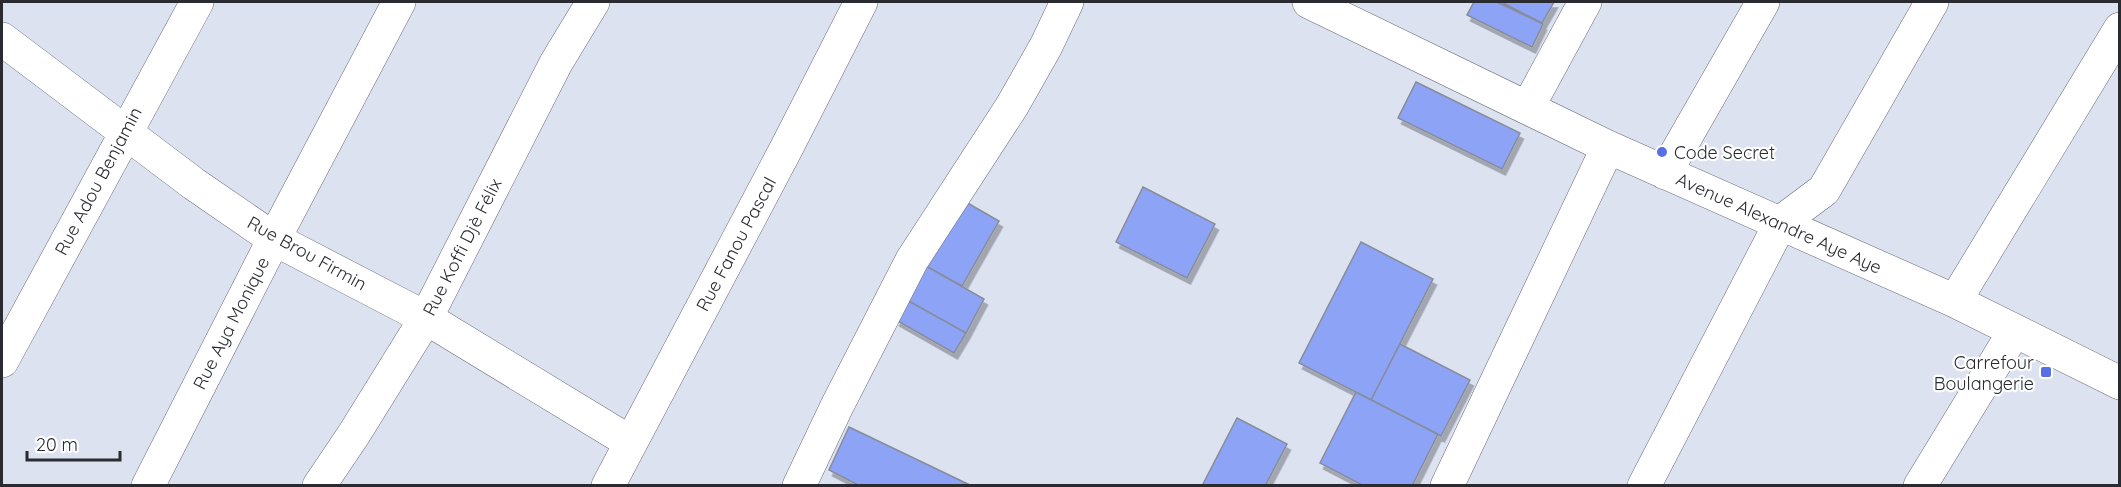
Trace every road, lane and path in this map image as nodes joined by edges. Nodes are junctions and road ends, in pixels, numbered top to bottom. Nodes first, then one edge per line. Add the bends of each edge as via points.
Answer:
1 (197, 2) edge
2 (399, 2) edge
3 (593, 2) edge
4 (861, 2) edge
5 (1067, 2) edge
6 (1309, 2) edge
7 (1585, 2) edge
8 (1763, 2) edge
9 (1932, 2) edge
10 (1342, 9) edge
11 (2120, 29) edge
12 (2, 39) edge
13 (1528, 107) junction
14 (124, 132) junction
15 (1608, 147) junction
16 (1665, 173) junction
17 (1781, 222) junction
18 (274, 239) junction
19 (1955, 301) junction
20 (426, 318) junction
21 (2014, 332) junction
22 (2, 361) edge
23 (2118, 378) edge
24 (630, 442) junction
25 (148, 486) edge
26 (319, 486) edge
27 (608, 486) edge
28 (799, 486) edge
29 (1447, 486) edge
30 (1644, 486) edge
31 (1920, 486) edge

1 - 14 street, Rue Adou Benjamin
2 - 18 street, Rue Aya Monique
3 - 20 street, Rue Koffi Djè Félix via 556,63
4 - 24 street, Rue Fanou Pascal
5 - 28 street via 1012,106 912,260
6 - 10 street, Avenue Alexandre Aye Aye
7 - 13 street
8 - 16 street
9 - 17 street via 1824,190
10 - 13 street, Avenue Alexandre Aye Aye
11 - 19 street
12 - 14 street, Rue Brou Firmin
13 - 15 street, Avenue Alexandre Aye Aye
14 - 18 street, Rue Brou Firmin
14 - 22 street, Rue Adou Benjamin
15 - 16 street, Avenue Alexandre Aye Aye
15 - 29 street
16 - 17 street, Avenue Alexandre Aye Aye
17 - 19 street, Avenue Alexandre Aye Aye
17 - 30 street
18 - 20 street, Rue Brou Firmin
18 - 25 street, Rue Aya Monique
19 - 21 street, Avenue Alexandre Aye Aye
20 - 24 street, Rue Brou Firmin
20 - 26 street, Rue Koffi Djè Félix
21 - 23 street, Avenue Alexandre Aye Aye
21 - 31 street
24 - 27 street, Rue Fanou Pascal

